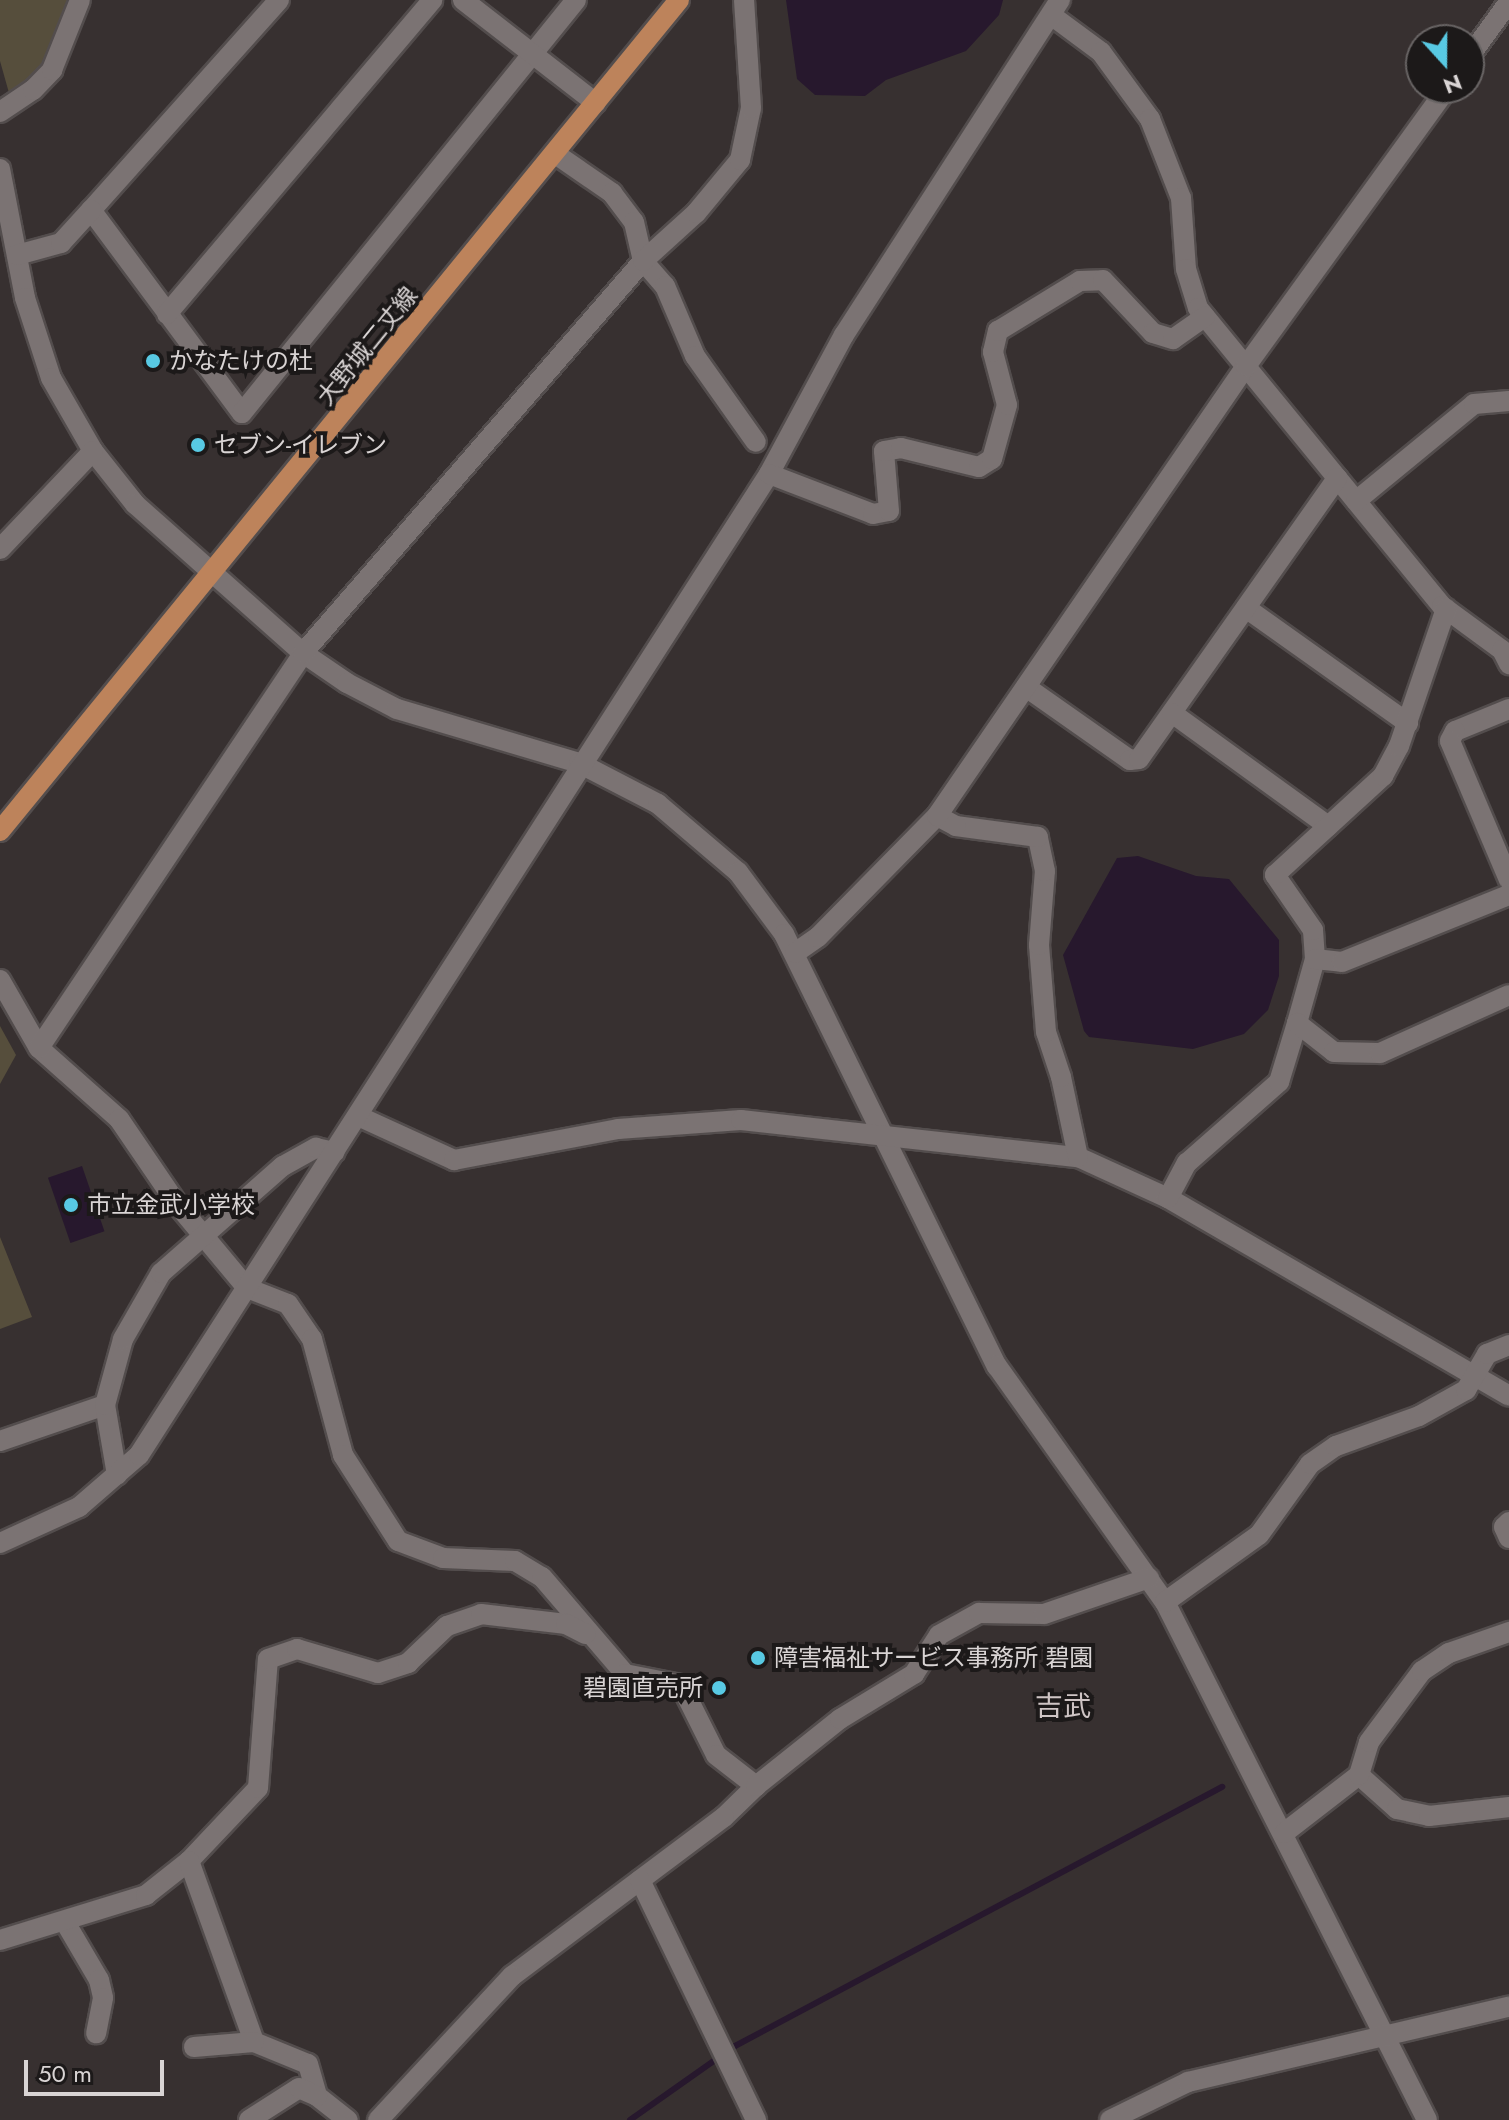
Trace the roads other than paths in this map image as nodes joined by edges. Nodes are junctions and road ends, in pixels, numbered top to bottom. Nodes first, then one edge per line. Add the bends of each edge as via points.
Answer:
1 (80, 0) edge
2 (279, 0) edge
3 (432, 0) edge
4 (463, 0) edge
5 (576, 0) edge
6 (679, 0) edge
7 (744, 0) edge
8 (1509, 2) edge
9 (1056, 8) edge
10 (1485, 35) edge
11 (534, 54) junction
12 (596, 103) junction
13 (1435, 104) edge
14 (0, 112) edge
15 (557, 155) junction
16 (0, 169) edge
17 (91, 210) junction
18 (17, 255) junction
19 (643, 261) junction
20 (167, 314) junction
21 (1205, 317) junction
22 (1246, 366) junction
23 (1509, 401) edge
24 (756, 442) dead end
25 (93, 451) junction
26 (769, 474) junction
27 (1337, 478) junction
28 (1356, 501) junction
29 (0, 549) edge
30 (214, 574) junction
31 (1246, 608) junction
32 (1446, 609) junction
33 (303, 653) junction
34 (1507, 654) edge
35 (1026, 687) junction
36 (1509, 709) edge
37 (1172, 713) junction
38 (1408, 723) junction
39 (579, 763) junction
40 (937, 816) junction
41 (1328, 826) junction
42 (0, 831) edge
43 (1509, 880) edge
44 (1509, 895) edge
45 (795, 953) junction
46 (1315, 959) junction
47 (0, 980) edge
48 (1509, 995) edge
49 (1297, 1023) junction
50 (39, 1048) junction
51 (358, 1116) junction
52 (884, 1134) junction
53 (335, 1152) junction
54 (1078, 1157) junction
55 (1168, 1198) junction
56 (200, 1235) junction
57 (247, 1288) junction
58 (1509, 1345) edge
59 (1476, 1374) junction
60 (1509, 1396) edge
61 (105, 1405) junction
62 (0, 1441) edge
63 (117, 1475) junction
64 (1509, 1522) edge
65 (1509, 1538) edge
66 (1, 1539) edge
67 (1149, 1578) junction
68 (1165, 1602) junction
69 (1509, 1632) edge
70 (590, 1636) junction
71 (1359, 1775) junction
72 (756, 1786) junction
73 (1509, 1807) edge
74 (1284, 1833) junction
75 (189, 1861) junction
76 (640, 1880) junction
77 (65, 1922) junction
78 (0, 1940) edge
79 (1509, 2007) edge
80 (96, 2033) dead end
81 (1384, 2036) junction
82 (254, 2042) junction
83 (194, 2047) dead end
84 (317, 2096) junction
85 (249, 2120) edge
86 (348, 2120) edge
87 (378, 2120) edge
88 (756, 2120) edge
89 (1110, 2120) edge
90 (1427, 2120) edge

1 - 14 street via 52,70 24,98
2 - 17 street
3 - 20 street
4 - 11 street
5 - 11 street
6 - 12 main road, 大野城二丈線
7 - 19 street via 751,108 740,160 696,213
8 - 10 street
9 - 21 street via 1101,52 1150,119 1181,198 1186,269
9 - 26 street via 844,335
11 - 12 street
11 - 20 street via 242,413
12 - 15 main road, 大野城二丈線
13 - 22 street
15 - 19 street via 612,193 634,222
15 - 30 main road, 大野城二丈線
16 - 18 street
17 - 18 street via 61,243
17 - 20 street
18 - 25 street via 51,378
19 - 24 street via 665,286 714,389
19 - 33 street
21 - 22 street
21 - 26 street via 1173,339 1153,333 1103,280 1080,281 998,331 993,352 1007,405 992,459 979,467 901,448 884,451 889,511 873,514
22 - 27 street
22 - 35 street
23 - 28 street via 1474,404
25 - 29 street
25 - 30 street via 135,504
26 - 39 street
27 - 28 street
27 - 31 street
28 - 32 street
30 - 33 street
30 - 42 main road, 大野城二丈線
31 - 37 street
31 - 38 street
32 - 34 street
32 - 38 street
33 - 39 street via 397,709
33 - 50 street
35 - 37 street via 1130,760 1139,759
35 - 40 street
36 - 43 street via 1455,731 1450,741
37 - 41 street
38 - 41 street via 1383,776
39 - 45 street via 658,804 702,837 738,872
39 - 51 street
40 - 45 street via 818,937
40 - 54 street via 956,826 1038,837 1045,871 1039,945 1046,1032
41 - 46 street via 1275,875 1313,930
44 - 46 street via 1342,962
45 - 52 street
46 - 49 street
47 - 50 street
48 - 49 street via 1380,1053 1334,1052
49 - 55 street via 1279,1082 1187,1163
50 - 56 street via 119,1119
51 - 52 street via 454,1160 695,1121
51 - 53 street
52 - 54 street
52 - 67 street via 997,1366
53 - 56 street via 316,1148 283,1166
53 - 57 street
54 - 55 street
55 - 59 street
56 - 57 street
56 - 61 street via 161,1273 123,1339
57 - 63 street via 139,1455
57 - 70 street via 288,1304 312,1339 343,1455 398,1541 443,1558 515,1561 542,1577
58 - 59 street via 1487,1354
59 - 60 street
59 - 68 street via 1466,1390 1419,1416 1336,1446 1310,1464 1259,1535
61 - 62 street
61 - 63 street
63 - 66 street via 79,1507
64 - 65 street via 1504,1527
67 - 68 street
67 - 72 street via 1044,1614 979,1613 939,1635 914,1674 840,1719
68 - 74 street
69 - 71 street via 1449,1653 1422,1671 1369,1742
70 - 72 street via 625,1674 681,1685 716,1755
70 - 75 street via 566,1624 481,1614 447,1626 408,1663 378,1673 297,1649 268,1659 258,1788
71 - 73 street via 1397,1809 1429,1816
71 - 74 street
72 - 76 street
74 - 81 street
75 - 77 street via 146,1895
75 - 82 street
76 - 87 street via 512,1976
76 - 88 street
77 - 78 street
77 - 80 street via 99,1980 103,1998
79 - 81 street
81 - 89 street via 1188,2082
81 - 90 street
82 - 83 street
82 - 84 street via 308,2064
84 - 85 street via 299,2088
84 - 86 street

